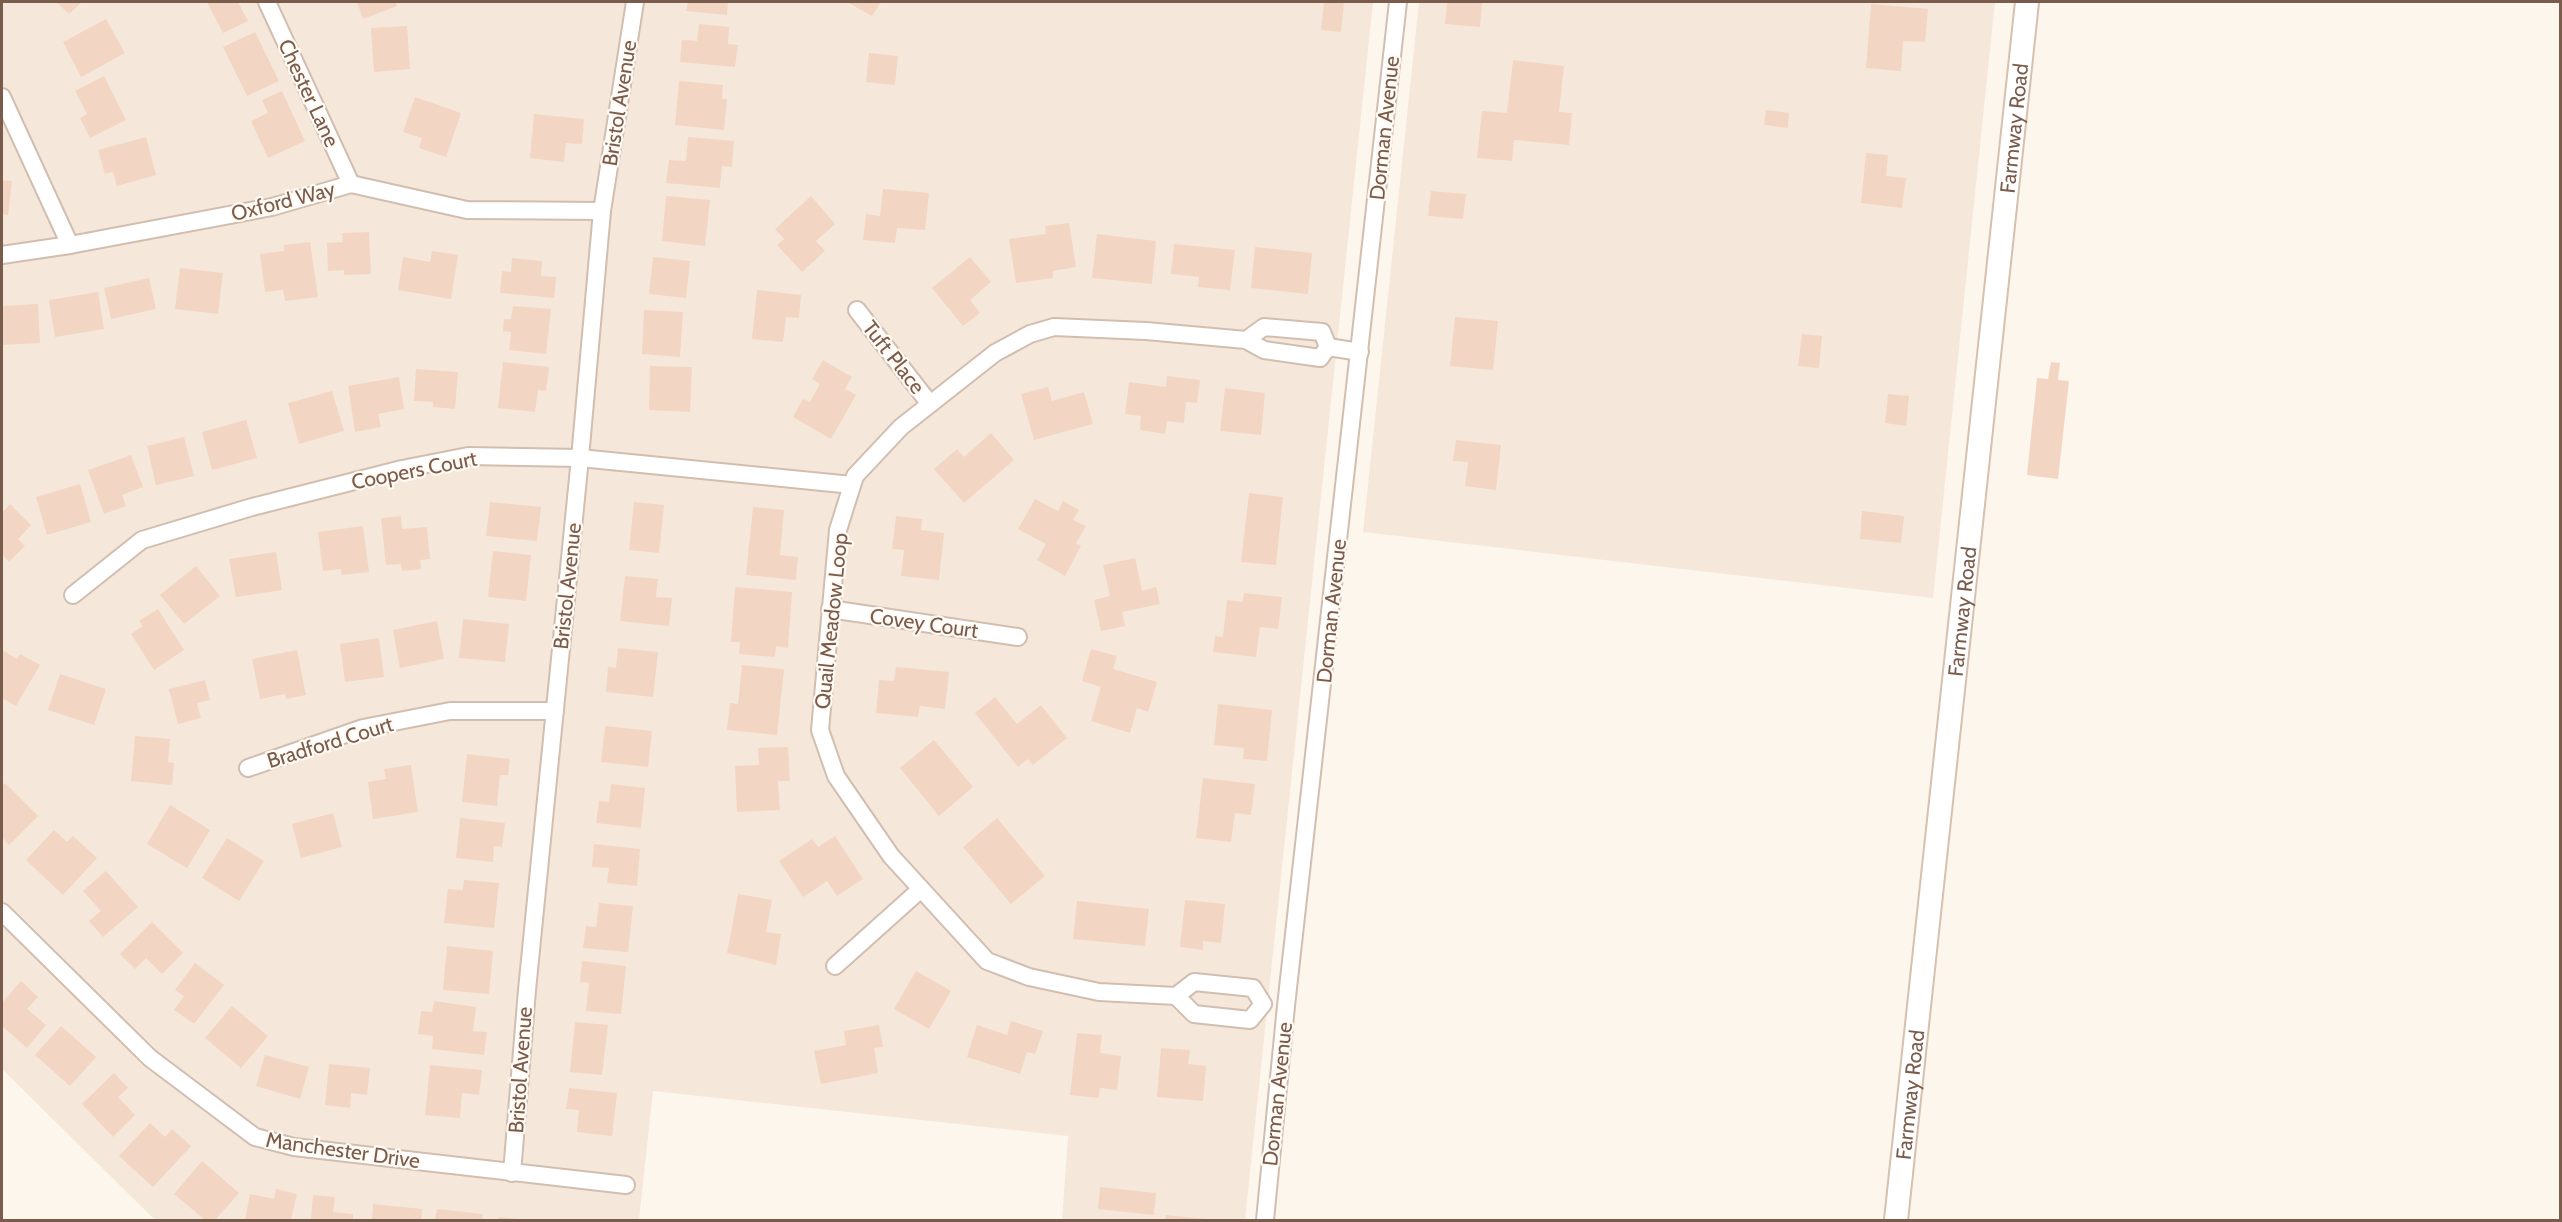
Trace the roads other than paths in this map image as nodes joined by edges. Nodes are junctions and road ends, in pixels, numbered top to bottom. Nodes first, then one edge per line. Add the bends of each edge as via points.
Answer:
1 (267, 2) edge
2 (635, 2) edge
3 (1398, 2) edge
4 (2027, 2) edge
5 (2, 97) edge
6 (351, 184) junction
7 (602, 211) junction
8 (70, 245) junction
9 (2, 255) edge
10 (857, 310) dead end
11 (1246, 340) junction
12 (1328, 347) junction
13 (1360, 352) junction
14 (930, 404) junction
15 (580, 458) junction
16 (852, 485) junction
17 (73, 596) dead end
18 (830, 609) junction
19 (1018, 637) dead end
20 (555, 711) junction
21 (248, 768) dead end
22 (921, 890) junction
23 (2, 912) edge
24 (834, 966) dead end
25 (1176, 996) junction
26 (1263, 1004) junction
27 (1286, 1006) junction
28 (512, 1173) junction
29 (626, 1185) dead end
30 (1265, 1221) edge
31 (1896, 1221) edge

1 - 6 street, Chester Lane
2 - 7 street, Bristol Avenue
3 - 13 street, Dorman Avenue
4 - 31 main road, Farmway Road
5 - 8 street
6 - 7 street, Oxford Way via 467,210
6 - 8 street, Oxford Way via 272,207
7 - 15 street, Bristol Avenue
8 - 9 street, Oxford Way
10 - 14 street, Tuft Place
11 - 12 street, Quail Meadow Loop via 1264,350 1320,358
11 - 12 street via 1264,327 1323,332
11 - 14 street, Quail Meadow Loop via 1054,327 1030,334 995,353
12 - 13 street, Quail Meadow Loop
13 - 27 street, Dorman Avenue
14 - 16 street, Quail Meadow Loop via 901,427 855,476
15 - 16 street, Coopers Court
15 - 17 street, Coopers Court via 468,456 252,507 142,540
15 - 20 street, Bristol Avenue
16 - 18 street, Quail Meadow Loop via 838,530
18 - 19 street, Covey Court
18 - 22 street, Quail Meadow Loop via 820,730 836,776 891,856
20 - 21 street, Bradford Court via 450,711 363,728
20 - 28 street, Bristol Avenue via 526,990
22 - 24 street
22 - 25 street, Quail Meadow Loop via 987,961 1029,977 1099,992
23 - 28 street, Manchester Drive via 150,1058 255,1137 294,1147
25 - 26 street via 1194,982 1206,983 1253,988
25 - 26 street via 1194,1014 1250,1020
26 - 27 street
27 - 30 street, Dorman Avenue
28 - 29 street, Manchester Drive

